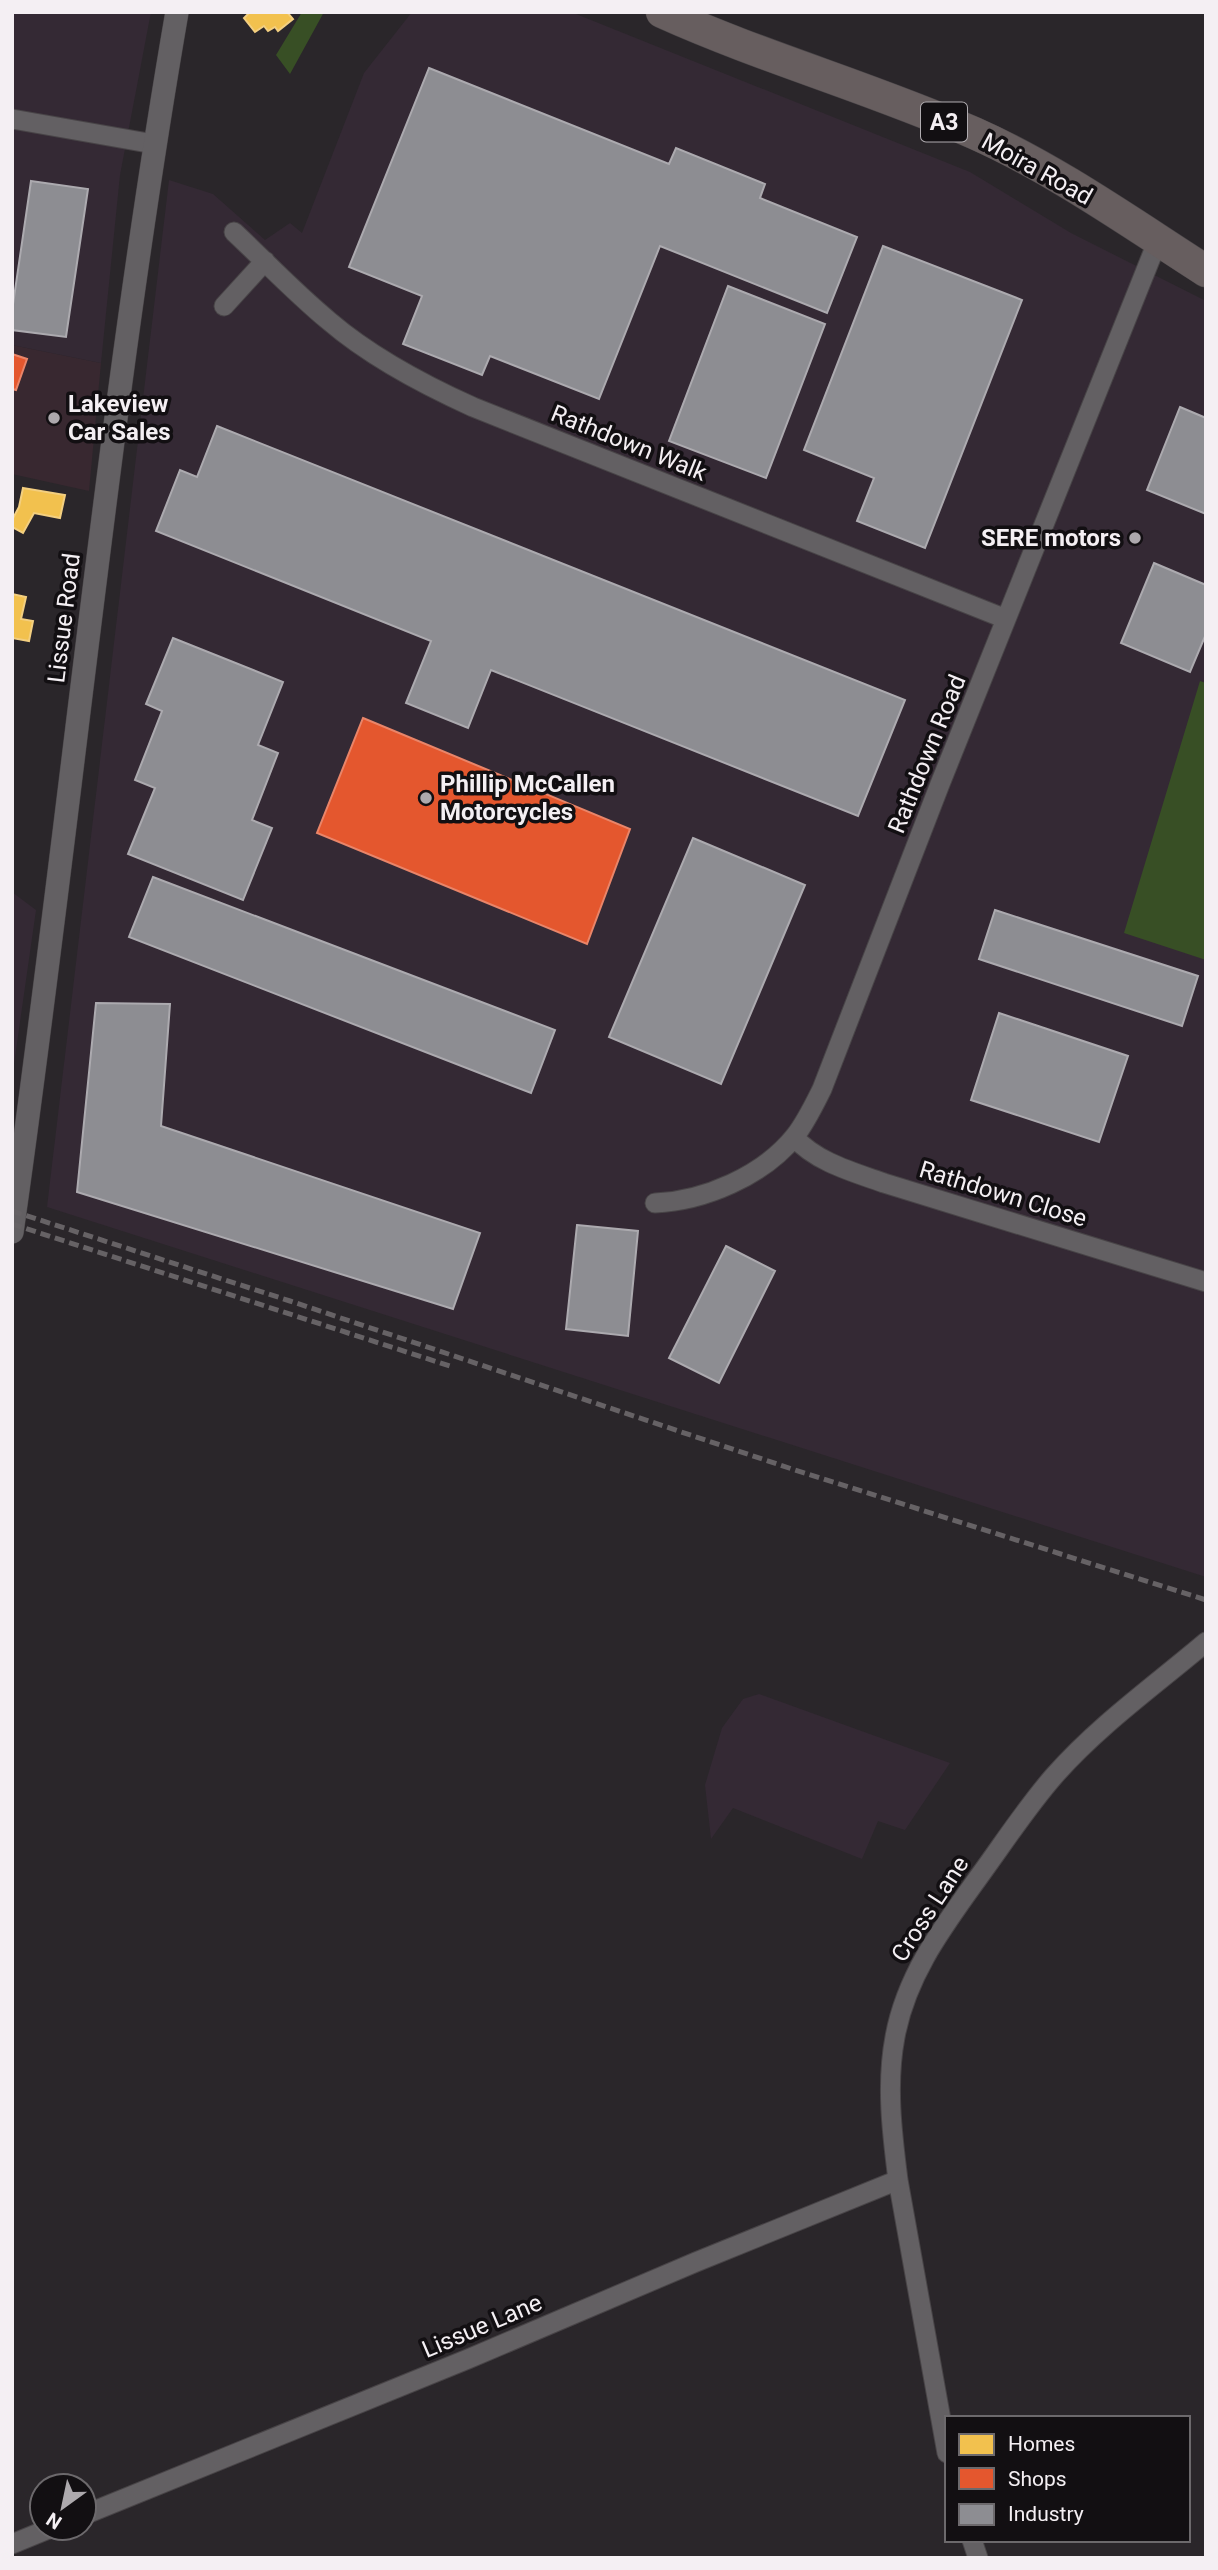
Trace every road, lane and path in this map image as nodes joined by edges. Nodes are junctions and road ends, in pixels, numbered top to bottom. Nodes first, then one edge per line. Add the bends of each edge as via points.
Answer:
1 (177, 12) edge
2 (662, 12) edge
3 (12, 119) edge
4 (154, 144) junction
5 (234, 232) dead end
6 (1158, 240) junction
7 (265, 261) junction
8 (1206, 271) edge
9 (224, 306) dead end
10 (1006, 619) junction
11 (794, 1137) junction
12 (655, 1203) dead end
13 (12, 1232) edge
14 (1206, 1282) edge
15 (1206, 1642) edge
16 (898, 2180) junction
17 (945, 2442) edge
18 (98, 2509) edge

1 - 4 street, Lissue Road
2 - 6 highway, Moira Road / A3 via 723,40 972,132 1013,151
3 - 4 street
4 - 13 street, Lissue Road via 114,417 51,952
5 - 7 street, Rathdown Walk
6 - 8 highway, Moira Road / A3
6 - 10 street, Rathdown Road
7 - 9 street
7 - 10 street, Rathdown Walk via 350,337 440,392
10 - 11 street, Rathdown Road via 822,1089
11 - 12 street, Rathdown Road via 734,1182 699,1197
11 - 14 street, Rathdown Close via 818,1155 874,1179
15 - 16 street, Cross Lane via 1109,1722 1054,1776 921,1961 894,2038 891,2105
16 - 17 street, Cross Lane
16 - 18 street, Lissue Lane

